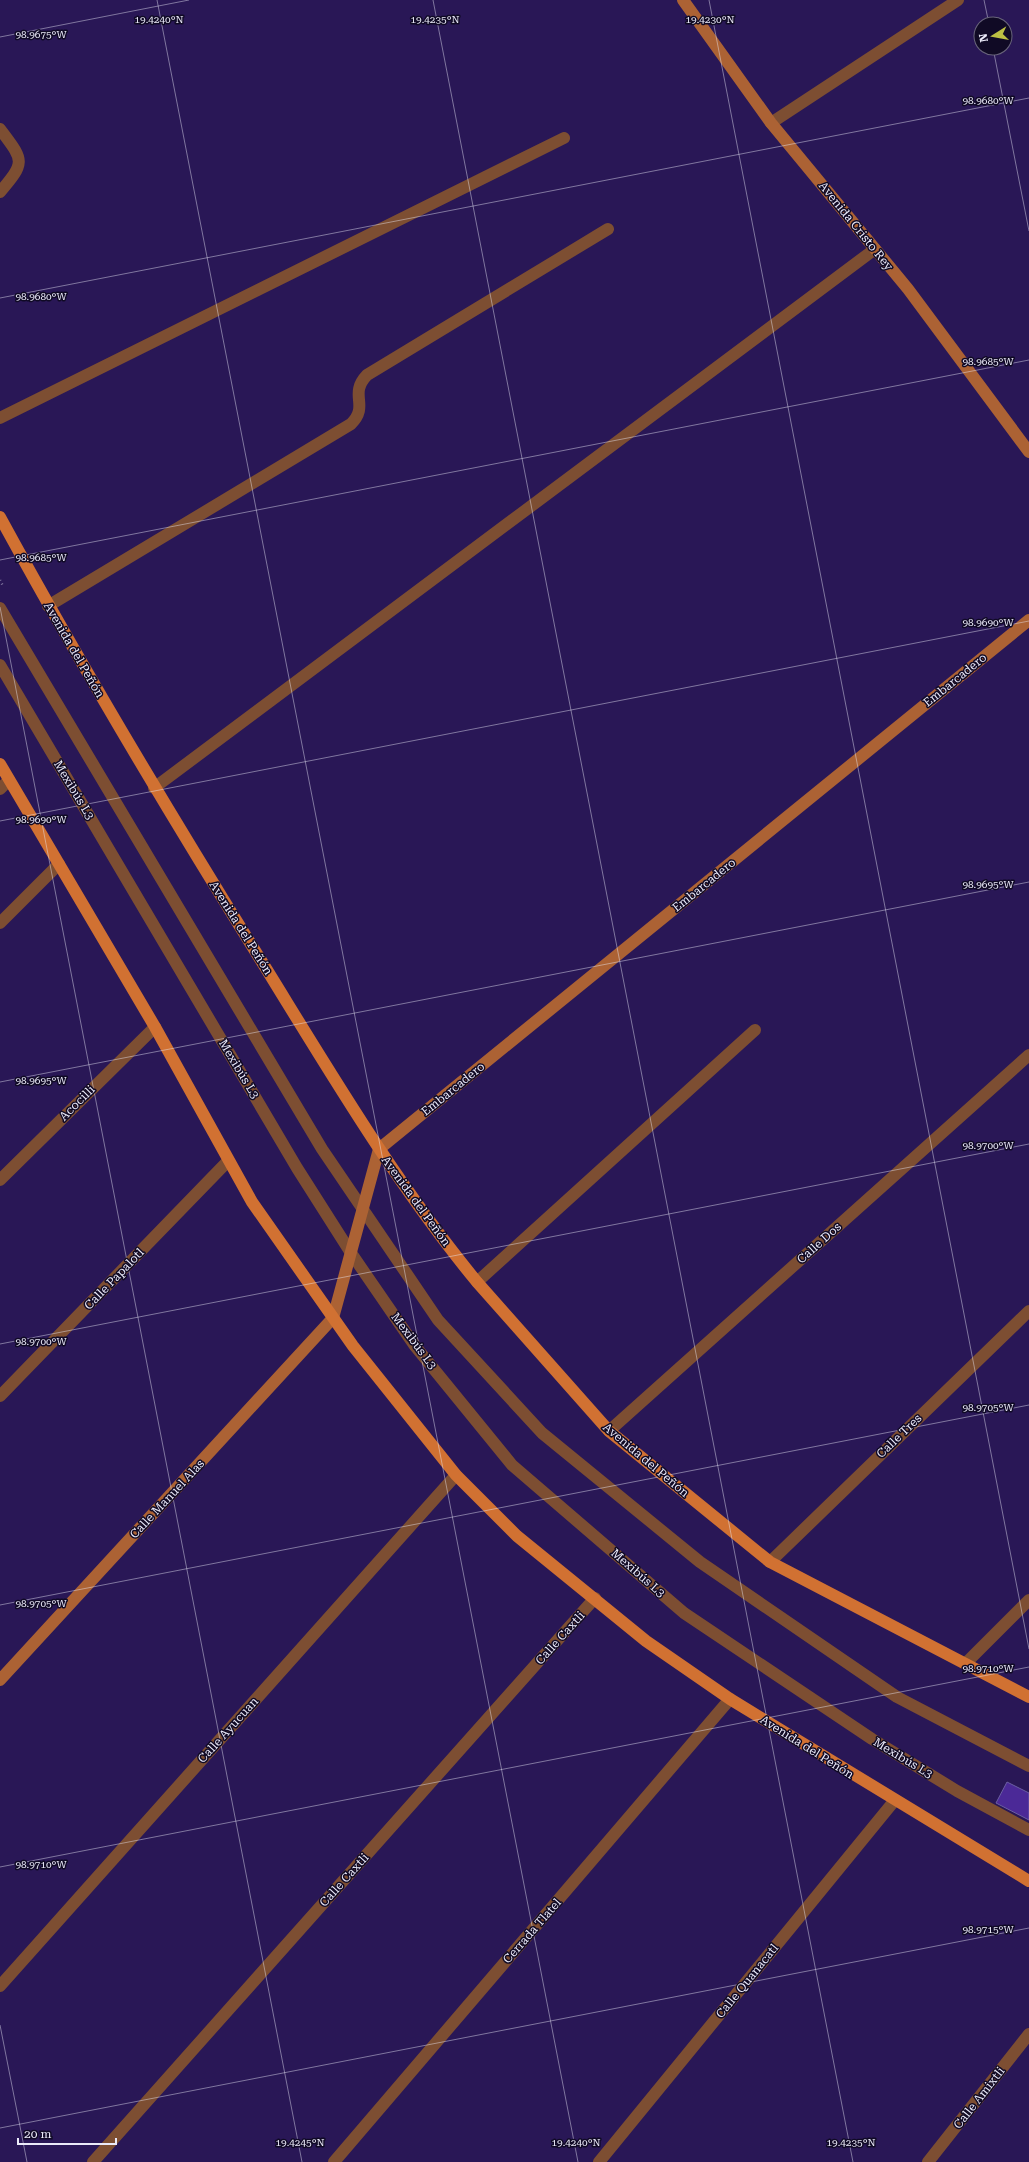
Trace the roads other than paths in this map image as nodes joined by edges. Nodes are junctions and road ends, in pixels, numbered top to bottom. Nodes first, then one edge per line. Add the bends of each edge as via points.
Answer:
1 (683, 0) edge
2 (958, 0) edge
3 (771, 123) junction
4 (0, 129) edge
5 (564, 138) dead end
6 (0, 192) edge
7 (608, 229) dead end
8 (875, 249) junction
9 (0, 418) edge
10 (1029, 452) edge
11 (0, 517) edge
12 (48, 606) junction
13 (0, 608) edge
14 (1029, 620) edge
15 (0, 665) edge
16 (0, 764) edge
17 (9, 780) junction
18 (154, 788) junction
19 (0, 789) edge
20 (59, 864) junction
21 (0, 923) edge
22 (155, 1027) junction
23 (755, 1030) dead end
24 (1029, 1055) edge
25 (379, 1149) junction
26 (228, 1161) junction
27 (0, 1180) edge
28 (363, 1210) junction
29 (351, 1253) junction
30 (477, 1282) junction
31 (1029, 1311) edge
32 (333, 1318) junction
33 (0, 1396) edge
34 (609, 1431) junction
35 (456, 1475) junction
36 (770, 1562) junction
37 (595, 1598) junction
38 (1029, 1600) edge
39 (966, 1663) junction
40 (0, 1680) edge
41 (1029, 1697) edge
42 (730, 1699) junction
43 (1029, 1766) edge
44 (895, 1800) junction
45 (1029, 1830) edge
46 (1029, 1881) edge
47 (0, 1986) edge
48 (1029, 2034) edge
49 (92, 2162) edge
50 (334, 2162) edge
51 (599, 2162) edge
52 (928, 2162) edge

1 - 3 street, Avenida Cristo Rey
2 - 3 street
3 - 8 street, Avenida Cristo Rey
4 - 6 street via 16,151 19,167
5 - 9 street
7 - 12 street via 366,375 360,382 357,392 360,408 358,417 351,424
8 - 10 street, Avenida Cristo Rey
8 - 18 street
11 - 12 main road, Avenida del Peñón
12 - 18 main road, Avenida del Peñón
13 - 28 street via 318,1143
14 - 25 street, Embarcadero
15 - 29 street, Mexibús L3
16 - 17 main road, Avenida del Peñón
17 - 19 street
17 - 20 main road, Avenida del Peñón
18 - 25 main road, Avenida del Peñón
20 - 21 street
20 - 22 main road, Avenida del Peñón
22 - 26 main road, Avenida del Peñón
22 - 27 street, Acocilli
23 - 30 street
24 - 34 street, Calle Dos
25 - 28 street
25 - 30 main road, Avenida del Peñón
26 - 32 main road, Avenida del Peñón via 252,1202
26 - 33 street, Calle Papalotl
28 - 29 street
28 - 43 street via 438,1320 542,1433 700,1562 891,1693
29 - 32 street
29 - 45 street, Mexibús L3 via 415,1346 512,1465 684,1613 872,1739 957,1791
30 - 34 main road, Avenida del Peñón
31 - 36 street, Calle Tres
32 - 35 main road, Avenida del Peñón
32 - 40 street, Calle Manuel Alas
34 - 36 main road, Avenida del Peñón
35 - 37 main road, Avenida del Peñón via 517,1536
35 - 47 street, Calle Ayucuan
36 - 39 main road, Avenida del Peñón
37 - 42 main road, Avenida del Peñón via 646,1641
37 - 49 street, Calle Caxtli
38 - 39 street
39 - 41 main road, Avenida del Peñón
42 - 44 main road, Avenida del Peñón
42 - 50 street, Cerrada Tlatel
44 - 46 main road, Avenida del Peñón
44 - 51 street, Calle Quanacatl
48 - 52 street, Calle Amixtli

